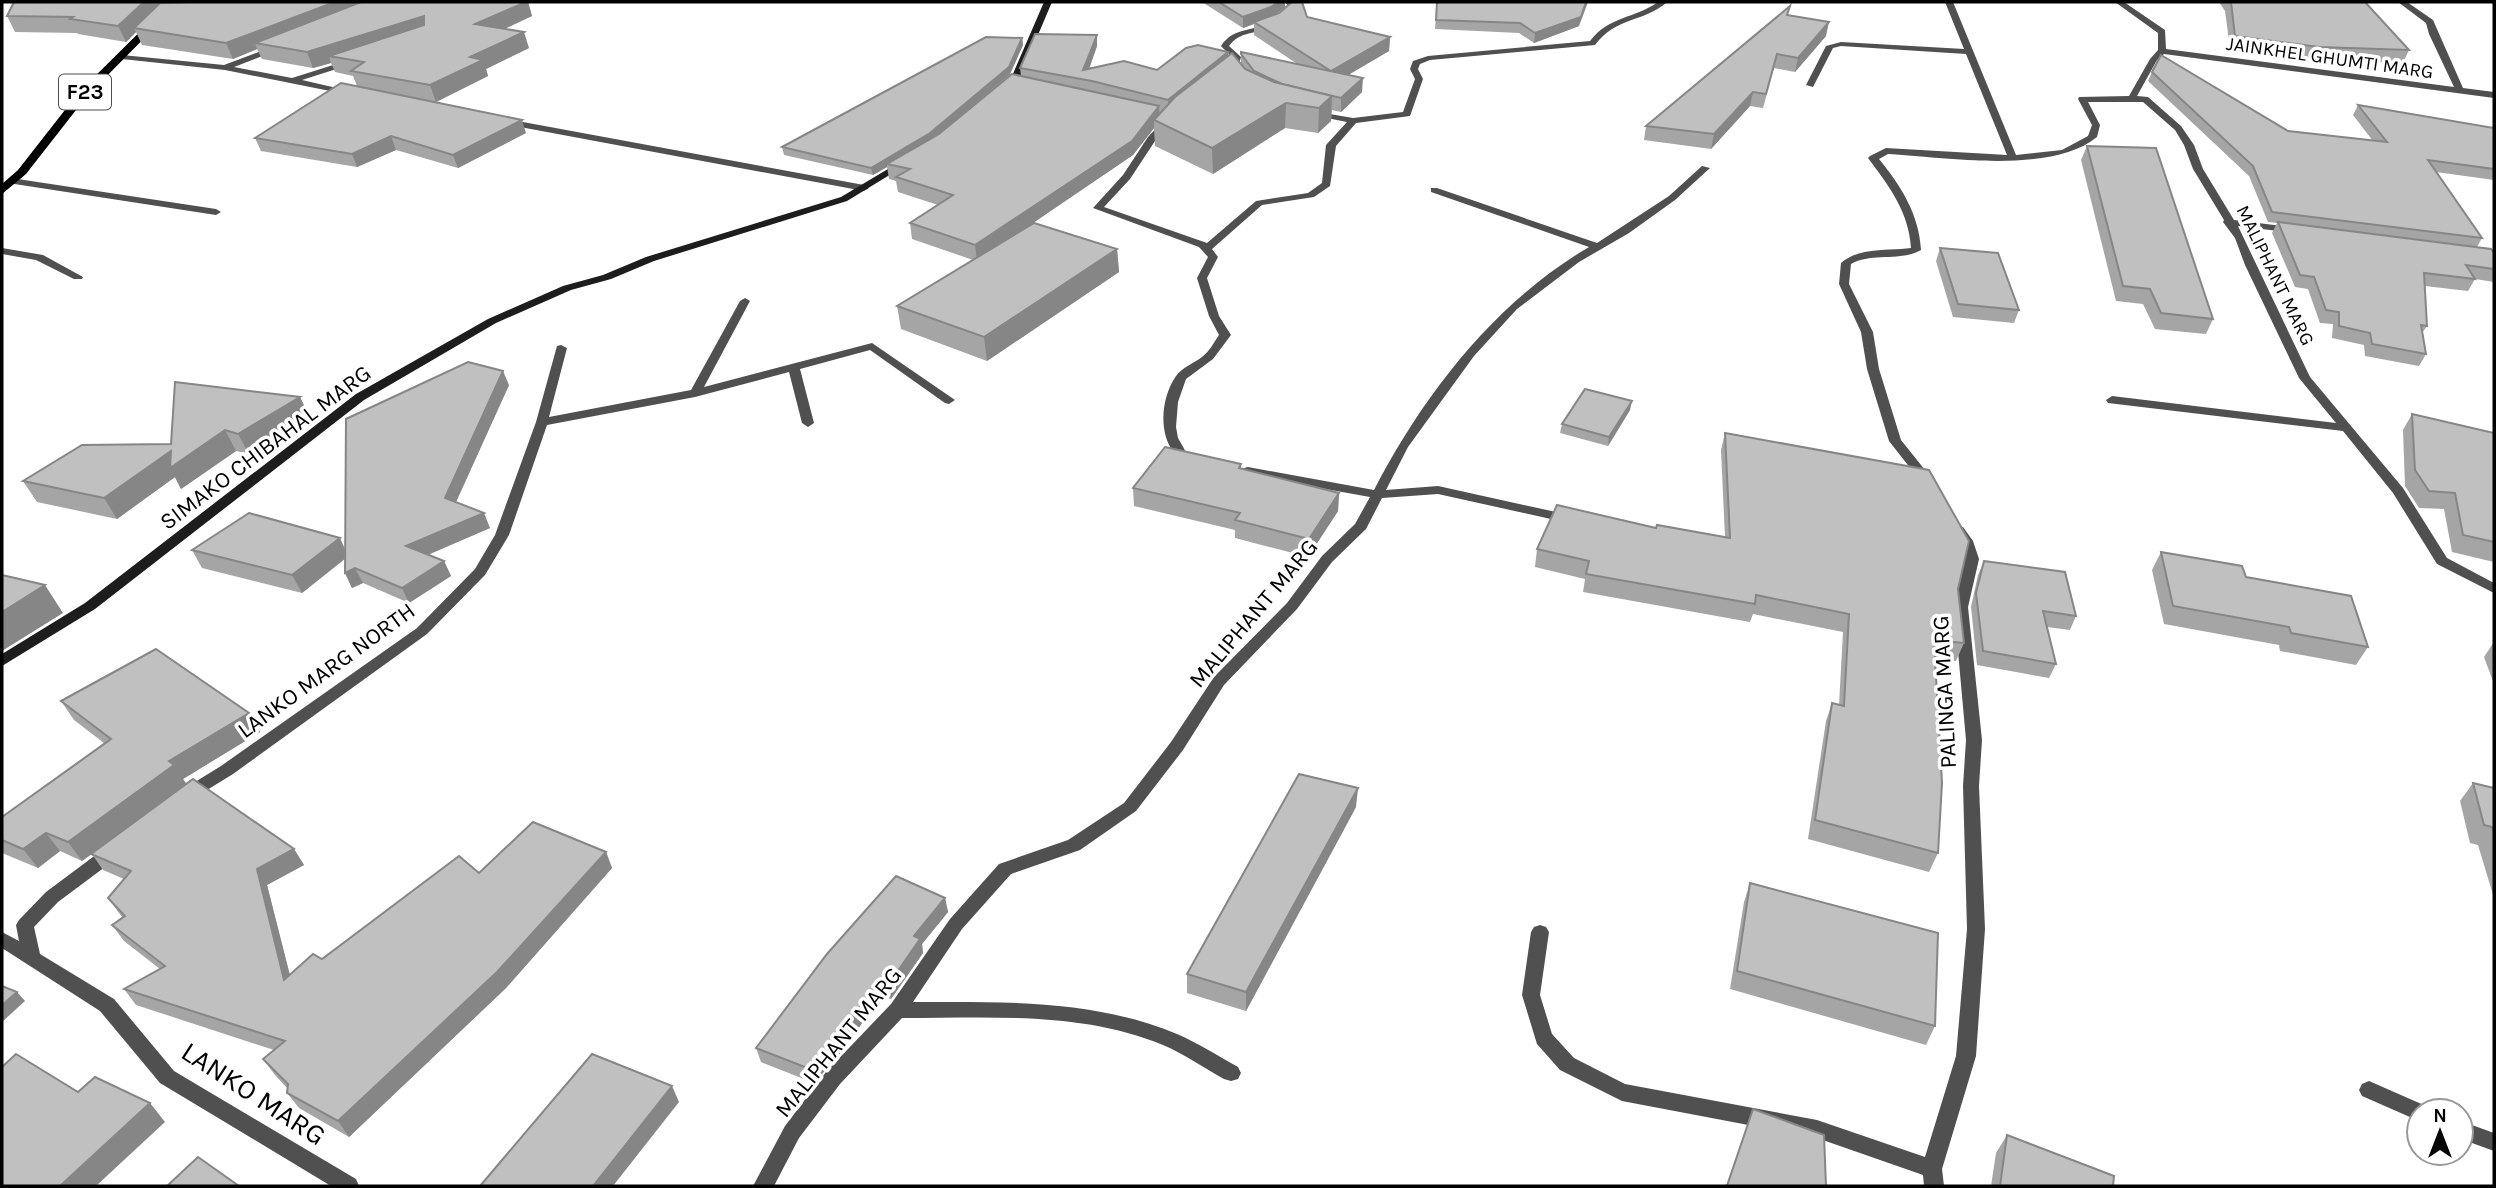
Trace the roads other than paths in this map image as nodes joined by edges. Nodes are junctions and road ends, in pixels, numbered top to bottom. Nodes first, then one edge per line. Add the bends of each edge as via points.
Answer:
1 (175, 2) edge
2 (1048, 2) edge
3 (1289, 2) edge
4 (1663, 2) edge
5 (1949, 2) edge
6 (2119, 2) edge
7 (2402, 2) edge
8 (172, 14) edge
9 (158, 15) junction
10 (289, 42) edge
11 (2162, 51) junction
12 (1969, 52) junction
13 (122, 57) junction
14 (360, 59) edge
15 (225, 68) junction
16 (1234, 68) junction
17 (1224, 77) edge
18 (1242, 79) edge
19 (294, 81) junction
20 (1020, 85) edge
21 (1810, 85) dead end
22 (1004, 86) joint
23 (2460, 91) junction
24 (361, 94) edge
25 (2494, 95) edge
26 (2132, 98) junction
27 (1300, 109) edge
28 (1166, 115) edge
29 (496, 121) edge
30 (1353, 121) junction
31 (915, 157) edge
32 (2013, 158) junction
33 (1705, 168) dead end
34 (6, 185) edge
35 (864, 188) junction
36 (1434, 190) dead end
37 (216, 212) dead end
38 (2228, 222) junction
39 (2310, 232) edge
40 (1598, 247) junction
41 (1207, 248) junction
42 (2, 251) edge
43 (78, 277) dead end
44 (745, 301) dead end
45 (561, 348) dead end
46 (794, 369) junction
47 (695, 393) junction
48 (949, 400) dead end
49 (2112, 400) dead end
50 (542, 422) junction
51 (808, 423) dead end
52 (2344, 428) junction
53 (1202, 463) edge
54 (1229, 468) edge
55 (1377, 494) junction
56 (1937, 495) edge
57 (1950, 518) edge
58 (1587, 523) edge
59 (2494, 589) edge
60 (2, 661) edge
61 (170, 807) edge
62 (126, 841) edge
63 (1540, 932) dead end
64 (2, 939) edge
65 (30, 954) junction
66 (898, 1010) junction
67 (1231, 1073) dead end
68 (2370, 1090) dead end
69 (2405, 1106) edge
70 (2475, 1135) edge
71 (2494, 1142) edge
72 (1933, 1178) edge
73 (349, 1186) edge
74 (763, 1186) edge

1 - 9 main road, F23
2 - 22 main road via 1016,77
3 - 16 street via 1293,8 1269,26 1230,37 1225,46 1237,58
4 - 30 street via 1651,12 1610,23 1592,43 1428,58 1416,63 1419,79 1407,114
5 - 12 street
6 - 11 street via 2162,32
7 - 23 street via 2430,22
8 - 9 street
9 - 13 main road, F23
10 - 15 street
11 - 23 street, JAINKHEL GHUMTI MARG
11 - 26 street
12 - 21 street via 1830,46
12 - 32 street
13 - 15 street
13 - 34 main road, F23 via 83,94
14 - 19 street
15 - 19 street
16 - 17 street
16 - 18 street
19 - 24 street
20 - 22 street
23 - 25 street, JAINKHEL GHUMTI MARG
26 - 32 street, MALIPHANT MARG via 2082,99 2096,125 2092,137 2064,152
26 - 38 street, MALIPHANT MARG via 2145,99 2178,128
27 - 30 street
28 - 41 street via 1171,118 1098,208
29 - 35 street
30 - 41 street via 1331,145 1327,184 1311,195 1259,203
31 - 35 main road, SIMAKO CHIBAHAL MARG
32 - 56 street, MALIPHANT MARG via 1902,152 1873,158 1904,202 1917,235 1916,250 1855,256 1846,263 1844,284 1867,332 1895,441
33 - 40 street, MALIPHANT MARG via 1672,198
34 - 37 street
35 - 60 main road, SIMAKO CHIBAHAL MARG via 844,199 650,258 492,321 360,397 90,606
36 - 40 street
38 - 39 street
38 - 52 street, MALIPHANT MARG via 2240,238 2305,378
40 - 55 street, MALIPHANT MARG via 1513,307 1470,354 1402,447
41 - 53 street via 1213,257 1202,278 1225,335 1209,357 1180,378 1169,409 1170,438 1188,460
42 - 43 street via 38,257
44 - 47 street
45 - 50 street, LANKO MARG NORTH
46 - 47 street
46 - 48 street via 872,346
46 - 51 street
47 - 50 street
49 - 52 street
50 - 61 street, LANKO MARG NORTH via 502,535 480,572 454,602 422,631
52 - 59 street, MALIPHANT MARG via 2398,491 2442,562
54 - 55 street
55 - 58 street via 1438,490
55 - 66 street, MALIPHANT MARG via 1361,526 1219,681 1130,807 1074,845 1005,869 956,924
57 - 72 street, PALINGA MARG via 1972,559 1961,607 1974,740 1976,929 1966,1055
62 - 65 street via 52,897 25,926
63 - 72 street via 1531,995 1544,1038 1567,1063 1622,1092 1817,1129
64 - 65 street, LANKO MARG
65 - 73 street, LANKO MARG via 107,1005 167,1077
66 - 67 street via 1104,1019 1169,1039
66 - 74 street, MALIPHANT MARG via 832,1078 792,1132
68 - 69 street
70 - 71 street

